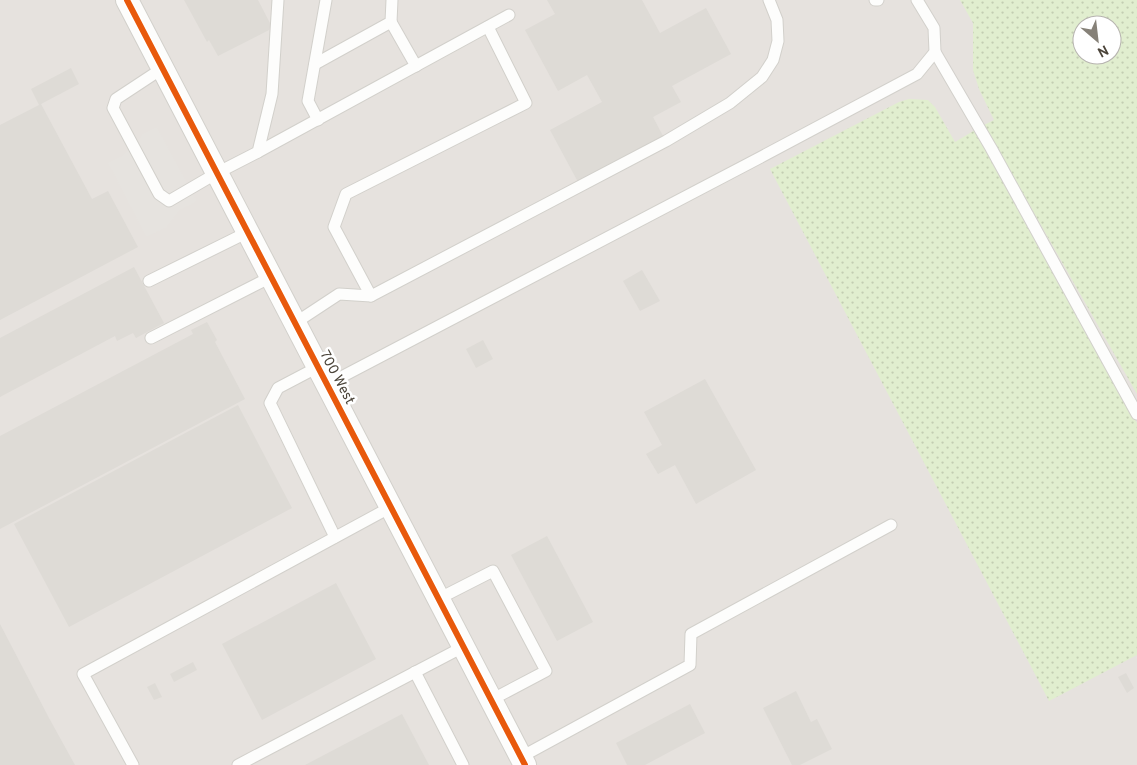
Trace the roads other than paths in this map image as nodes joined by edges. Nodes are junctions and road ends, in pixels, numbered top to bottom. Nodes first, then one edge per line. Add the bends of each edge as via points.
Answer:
1 (128, 0) edge
2 (278, 0) edge
3 (326, 0) edge
4 (392, 0) edge
5 (769, 0) edge
6 (917, 0) edge
7 (509, 15) dead end
8 (391, 22) junction
9 (488, 27) junction
10 (935, 52) junction
11 (315, 64) junction
12 (416, 66) junction
13 (163, 68) junction
14 (318, 120) junction
15 (258, 152) junction
16 (217, 173) junction
17 (248, 232) junction
18 (271, 277) junction
19 (148, 282) dead end
20 (371, 296) junction
21 (295, 323) junction
22 (151, 338) dead end
23 (323, 376) junction
24 (1137, 414) edge
25 (391, 506) junction
26 (891, 525) dead end
27 (335, 537) junction
28 (438, 599) junction
29 (463, 647) junction
30 (415, 672) junction
31 (491, 700) junction
32 (523, 761) edge
33 (133, 765) edge
34 (238, 765) edge
35 (464, 765) edge

1 - 13 street, 700 West
2 - 15 lane via 272,94
3 - 11 lane
4 - 8 lane
5 - 20 lane via 776,20 778,41 773,60 762,77 730,103 666,141
6 - 10 lane via 934,28
7 - 9 lane
8 - 11 lane
8 - 12 lane
9 - 12 lane
9 - 20 lane via 526,103 346,194 334,227
10 - 23 lane via 917,74
10 - 24 lane
11 - 14 lane via 308,101
12 - 14 lane
13 - 16 street, 700 West
13 - 16 lane via 116,99 113,108 164,198 169,201 175,199
14 - 15 lane
15 - 16 lane
16 - 17 street, 700 West
17 - 18 street, 700 West
17 - 19 lane
18 - 21 street, 700 West
18 - 22 lane
20 - 21 lane via 339,294
21 - 23 street, 700 West
23 - 25 street, 700 West
23 - 27 lane via 278,388 270,403
25 - 27 lane
25 - 28 street, 700 West
26 - 32 lane via 691,634 690,665
27 - 33 lane via 83,674
28 - 29 street, 700 West
28 - 31 lane via 493,571 546,671
29 - 30 lane
29 - 31 street, 700 West
30 - 34 lane
30 - 35 lane
31 - 32 street, 700 West

